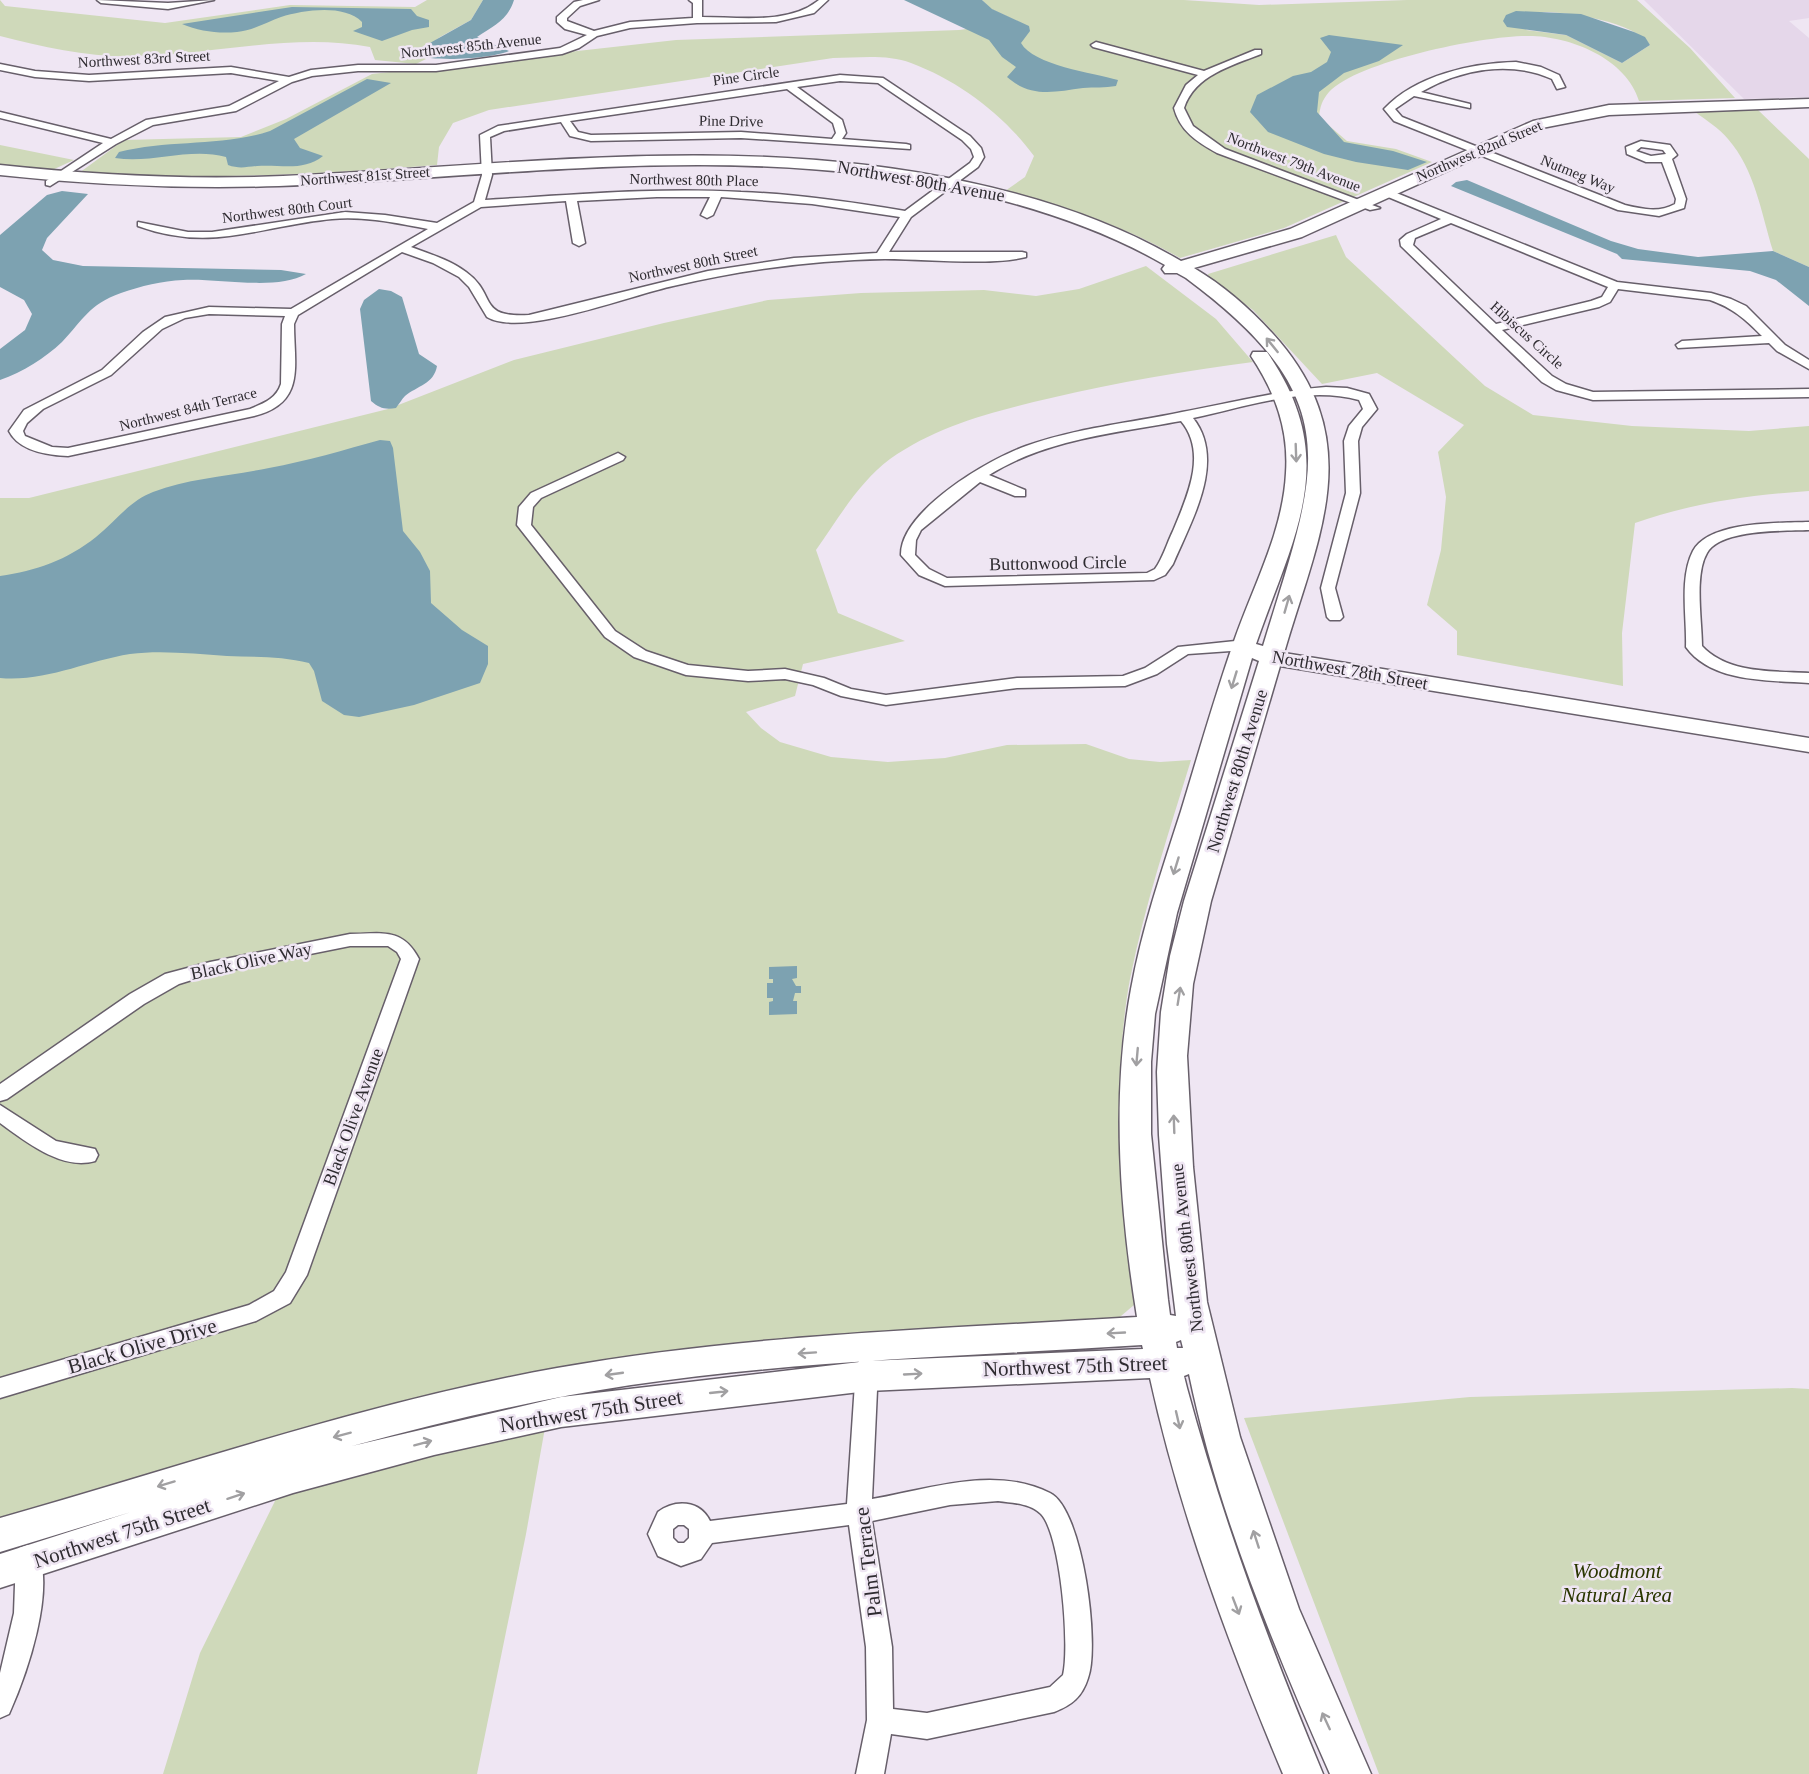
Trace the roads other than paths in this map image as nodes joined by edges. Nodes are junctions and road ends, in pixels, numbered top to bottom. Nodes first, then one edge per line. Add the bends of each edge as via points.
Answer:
1 (101, 0) edge
2 (210, 0) edge
3 (595, 0) edge
4 (693, 0) edge
5 (699, 0) edge
6 (824, 0) edge
7 (697, 20) junction
8 (594, 34) junction
9 (1096, 45) dead end
10 (1258, 52) dead end
11 (3, 70) edge
12 (1207, 75) junction
13 (289, 80) junction
14 (788, 85) junction
15 (1560, 87) dead end
16 (1414, 93) junction
17 (1809, 103) edge
18 (1466, 106) dead end
19 (1809, 108) edge
20 (0, 116) edge
21 (563, 118) junction
22 (836, 141) junction
23 (112, 142) junction
24 (906, 147) dead end
25 (1482, 152) junction
26 (1666, 158) dead end
27 (728, 161) joint
28 (0, 170) edge
29 (487, 171) junction
30 (0, 177) edge
31 (55, 180) junction
32 (946, 186) junction
33 (717, 194) junction
34 (1391, 195) junction
35 (571, 198) junction
36 (479, 204) junction
37 (1367, 206) junction
38 (1660, 213) junction
39 (707, 215) dead end
40 (907, 215) junction
41 (1449, 220) junction
42 (1672, 221) dead end
43 (142, 224) dead end
44 (438, 227) junction
45 (579, 243) dead end
46 (401, 248) junction
47 (1022, 255) dead end
48 (881, 256) junction
49 (1178, 273) junction
50 (1615, 285) junction
51 (293, 313) junction
52 (1493, 328) junction
53 (1768, 339) junction
54 (1682, 345) dead end
55 (1809, 365) edge
56 (1809, 393) edge
57 (1294, 395) junction
58 (1184, 416) junction
59 (618, 457) dead end
60 (978, 477) junction
61 (1020, 493) dead end
62 (1808, 527) edge
63 (1335, 617) dead end
64 (1245, 645) junction
65 (1274, 650) junction
66 (1809, 678) edge
67 (1809, 729) edge
68 (1809, 745) edge
69 (392, 940) joint
70 (0, 1094) edge
71 (0, 1113) edge
72 (88, 1155) dead end
73 (282, 1297) joint
74 (1199, 1344) junction
75 (1160, 1347) junction
76 (867, 1362) junction
77 (0, 1388) edge
78 (859, 1513) junction
79 (13, 1531) edge
80 (703, 1533) dead end
81 (15, 1568) edge
82 (0, 1705) edge
83 (880, 1720) junction
84 (870, 1774) edge
85 (1303, 1774) edge
86 (1351, 1774) edge

1 - 2 street via 168,6
3 - 8 street via 577,4 562,17 567,27
4 - 5 street
5 - 7 street
6 - 7 street via 811,11 794,16
7 - 8 street via 630,25
8 - 13 street, Northwest 85th Avenue via 562,51 436,68 332,69
9 - 12 street
10 - 12 street, Northwest 79th Avenue
11 - 13 street, Northwest 83rd Street via 89,78 231,70
12 - 37 street, Northwest 79th Avenue via 1186,90 1181,99 1181,115 1191,132 1235,157
13 - 23 street, Northwest 85th Avenue via 232,109 150,122
14 - 21 street, Pine Circle
14 - 22 street via 838,122 841,133
14 - 32 street, Pine Circle via 853,77 880,80 976,148 979,157 974,165
15 - 16 street via 1550,72 1507,64 1454,75
16 - 18 street
16 - 25 street, Nutmeg Way via 1389,110 1391,114
17 - 25 street, Northwest 82nd Street via 1609,110 1538,124
19 - 25 street, Northwest 82nd Street via 1618,116 1553,129
20 - 23 street
21 - 22 street, Pine Drive via 574,134 591,138 720,135
21 - 29 street, Pine Circle via 485,135
22 - 24 street, Pine Drive
23 - 31 street, Northwest 85th Avenue
25 - 34 street, Northwest 82nd Street
25 - 38 street, Nutmeg Way via 1623,208
26 - 38 street via 1681,200 1680,206 1672,211
27 - 29 street, Northwest 81st Street
27 - 32 street, Northwest 80th Avenue
28 - 31 street, Northwest 81st Street
29 - 31 street, Northwest 81st Street via 236,190 146,190
29 - 36 street
30 - 31 street, Northwest 81st Street
32 - 40 street
32 - 49 street, Northwest 80th Avenue via 1069,216 1113,233
33 - 35 street, Northwest 80th Place
33 - 39 street
33 - 40 street, Northwest 80th Place via 818,201
34 - 37 street, Northwest 82nd Street
34 - 41 street
35 - 36 street, Northwest 80th Place
35 - 45 street
36 - 44 street
37 - 49 street, Northwest 82nd Street
38 - 42 street
40 - 48 street
41 - 50 street
41 - 52 street, Hibiscus Circle via 1411,236 1406,240 1407,246
43 - 44 street, Northwest 80th Court via 162,233 251,233 352,215
44 - 46 street
46 - 48 street, Northwest 80th Street via 454,269 481,294 486,310 496,317 513,320 766,264
46 - 51 street
47 - 48 street, Northwest 80th Street
49 - 57 street, Northwest 80th Avenue via 1252,344
50 - 52 street via 1606,299 1595,304
50 - 53 street via 1727,302 1742,309
51 - 51 street, Northwest 84th Terrace via 288,324 287,384 284,394 273,404 254,412 68,452 41,448 20,439 16,431 30,411 120,364 166,320 205,311
52 - 56 street, Hibiscus Circle via 1547,379 1593,396
53 - 54 street
53 - 55 street
57 - 58 street, Buttonwood Circle
57 - 63 street, Buttonwood Circle via 1354,392 1364,397 1370,409 1356,426 1351,441 1353,493 1328,588
57 -> 64 street, Northwest 80th Avenue via 1297,453 1291,511
65 -> 57 street, Northwest 80th Avenue via 1318,488 1316,424
58 - 60 street, Buttonwood Circle via 1030,449
58 - 60 street, Buttonwood Circle via 1199,437 1200,470 1166,564 1149,578 963,583 928,576 908,555 911,532 956,491
59 - 64 street via 537,494 528,502 524,525 610,634 640,654 686,670 748,676 785,674 886,700 1017,683 1125,681 1151,671 1184,650
60 - 61 street
62 - 66 street via 1753,529 1717,537 1705,544 1695,566 1694,647 1707,660 1725,667
64 - 65 street, Northwest 78th Street
64 -> 75 street, Northwest 80th Avenue via 1155,937 1141,1016 1134,1096 1139,1181
65 - 67 street, Northwest 78th Street
65 - 68 street, Northwest 78th Street
74 -> 65 street, Northwest 80th Avenue via 1181,1227 1173,1030 1191,921
69 - 70 street, Black Olive Way via 350,940 172,979
69 - 73 street, Black Olive Avenue via 404,948 410,959 296,1275
71 - 72 street via 51,1148
73 - 77 street, Black Olive Drive via 256,1312
74 - 75 street, Northwest 75th Street
86 -> 74 street, Northwest 80th Avenue via 1270,1581 1230,1461
75 - 76 street, Northwest 75th Street
75 -> 85 street, Northwest 80th Avenue via 1188,1461 1229,1587
76 - 78 street, Palm Terrace
76 -> 79 street, Northwest 75th Street via 710,1360 555,1383 427,1412 222,1467
81 -> 76 street, Northwest 75th Street via 293,1477 445,1437 561,1412
78 - 80 street
78 - 83 street, Palm Terrace via 879,1647
78 - 83 street via 994,1490 1043,1501 1054,1512 1062,1531 1081,1649 1078,1672 1070,1690 1054,1699 927,1726
79 - 81 street
81 - 82 street via 24,1632
83 - 84 street, Palm Terrace

